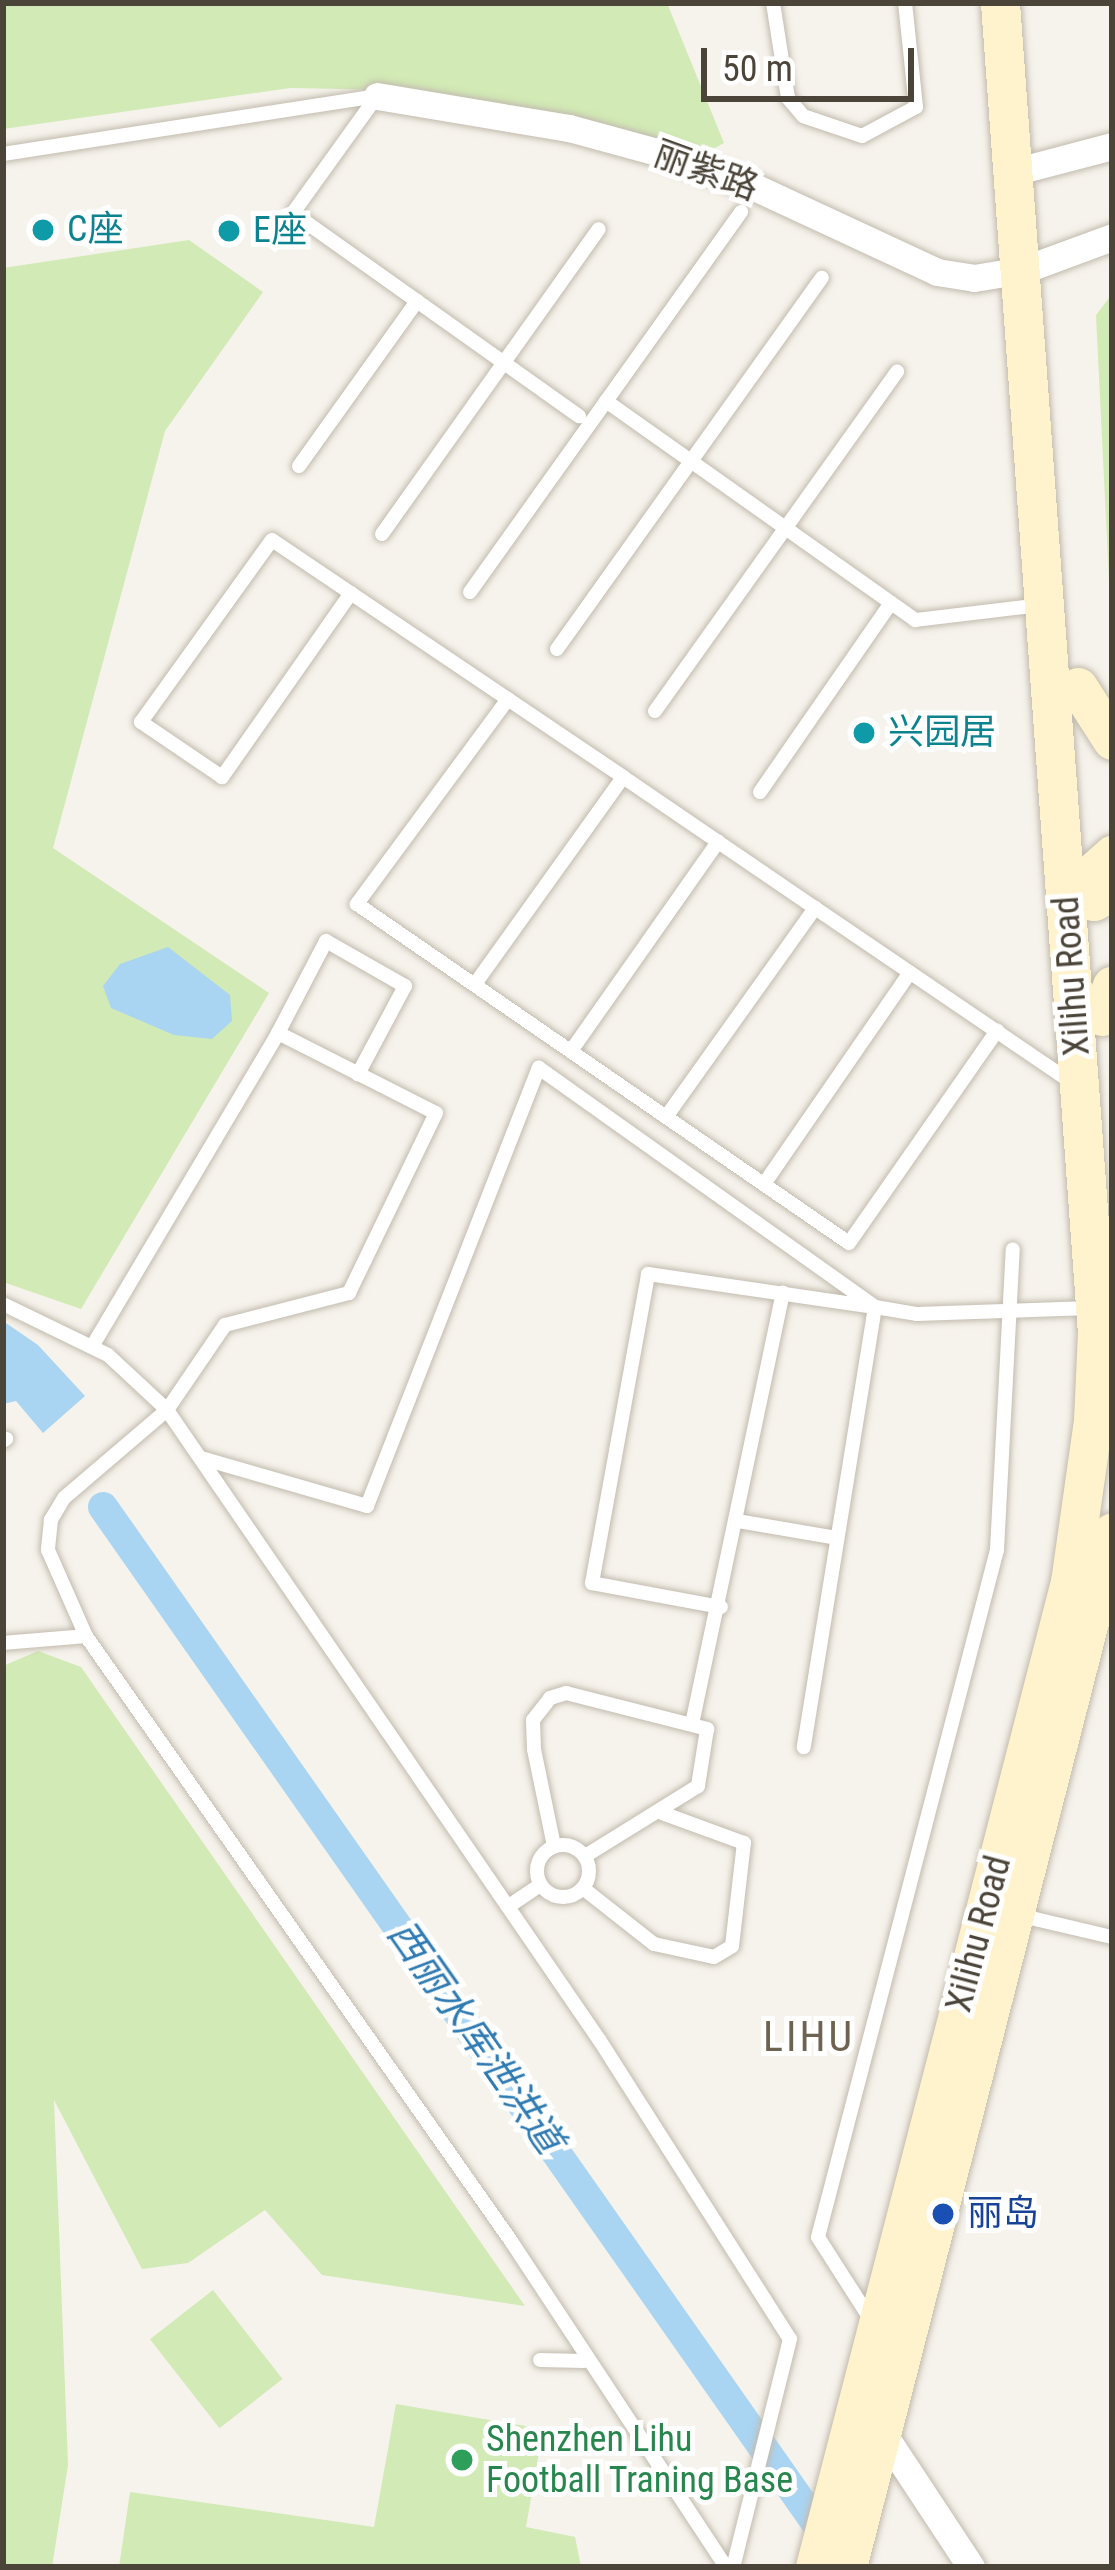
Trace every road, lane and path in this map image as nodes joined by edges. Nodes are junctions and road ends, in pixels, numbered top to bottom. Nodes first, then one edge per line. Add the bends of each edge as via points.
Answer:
1 (773, 3) edge
2 (905, 3) edge
3 (1000, 3) edge
4 (1026, 3) edge
5 (376, 96) junction
6 (1112, 146) edge
7 (3, 154) edge
8 (1029, 168) junction
9 (741, 212) dead end
10 (599, 229) dead end
11 (1112, 237) edge
12 (1036, 266) junction
13 (822, 278) dead end
14 (417, 301) junction
15 (505, 363) junction
16 (897, 372) dead end
17 (606, 401) junction
18 (579, 416) dead end
19 (691, 461) junction
20 (299, 466) dead end
21 (785, 528) junction
22 (382, 534) dead end
23 (470, 592) dead end
24 (351, 593) junction
25 (891, 603) junction
26 (1046, 604) junction
27 (557, 649) dead end
28 (1078, 687) junction
29 (508, 699) junction
30 (655, 711) dead end
31 (1112, 740) edge
32 (623, 777) junction
33 (760, 792) dead end
34 (718, 842) junction
35 (1095, 882) edge
36 (814, 908) junction
37 (910, 972) junction
38 (475, 985) junction
39 (1107, 1001) edge
40 (997, 1031) junction
41 (278, 1033) junction
42 (571, 1051) junction
43 (358, 1073) junction
44 (1080, 1087) junction
45 (666, 1117) junction
46 (1112, 1160) edge
47 (764, 1184) junction
48 (1012, 1249) dead end
49 (783, 1293) junction
50 (3, 1304) edge
51 (875, 1307) junction
52 (1095, 1308) junction
53 (1014, 1310) junction
54 (93, 1345) junction
55 (167, 1409) junction
56 (201, 1458) junction
57 (738, 1521) junction
58 (1112, 1532) edge
59 (837, 1538) junction
60 (722, 1607) junction
61 (86, 1636) junction
62 (3, 1643) edge
63 (692, 1724) junction
64 (803, 1747) dead end
65 (662, 1813) junction
66 (554, 1846) junction
67 (585, 1856) junction
68 (539, 1885) junction
69 (584, 1888) junction
70 (508, 1906) junction
71 (1016, 1915) junction
72 (1112, 1936) edge
73 (877, 2329) junction
74 (540, 2360) dead end
75 (584, 2361) junction
76 (866, 2428) junction
77 (815, 2566) edge
78 (729, 2567) edge
79 (847, 2567) edge
80 (971, 2567) edge

1 - 2 lane via 788,98 803,116 862,136 916,107
3 - 8 main road, Xilihu Road
4 - 8 main road, Xilihu Road
5 - 7 lane
5 - 12 street, 丽紫路 via 569,128 661,153 750,184 937,272 974,278
5 - 14 lane via 293,213
6 - 8 street
8 - 12 main road, Xilihu Road
9 - 17 lane
10 - 15 lane
11 - 12 street, 丽紫路
12 - 26 main road, Xilihu Road
12 - 28 main road, Xilihu Road
13 - 19 lane
14 - 15 lane
14 - 20 lane
15 - 18 lane
15 - 22 lane
16 - 21 lane
17 - 19 lane
17 - 23 lane
19 - 21 lane
19 - 27 lane
21 - 25 lane
21 - 30 lane
24 - 24 lane via 272,540 141,722 223,777
24 - 29 lane
25 - 26 lane via 914,620
25 - 33 lane
26 - 35 main road, Xilihu Road
28 - 31 main road
28 - 35 main road, Xilihu Road
29 - 32 lane
29 - 38 lane via 358,904
32 - 34 lane
32 - 38 lane
34 - 36 lane
34 - 42 lane
35 - 39 main road, Xilihu Road
35 - 44 main road, Xilihu Road
36 - 37 lane
36 - 45 lane
37 - 40 lane
37 - 47 lane
38 - 42 lane
39 - 46 main road, Xilihu Road
40 - 44 lane
40 - 47 lane via 849,1243
41 - 43 lane
41 - 43 lane via 326,941 405,986
41 - 54 lane
42 - 45 lane
43 - 55 lane via 436,1113 349,1293 225,1325
44 - 52 main road, Xilihu Road
45 - 47 lane
48 - 53 lane
49 - 51 lane
49 - 57 lane
49 - 60 lane via 649,1274 592,1583
50 - 54 lane
51 - 53 lane
51 - 56 lane via 539,1067 367,1506
51 - 59 lane
52 - 53 lane
52 - 73 main road, Xilihu Road via 1093,1420 1070,1582
53 - 73 lane via 997,1550 818,2237
54 - 55 lane
55 - 56 lane
55 - 61 lane via 64,1498 51,1520 48,1550
56 - 70 lane
57 - 59 lane
57 - 60 lane
58 - 71 main road, Xilihu Road
59 - 64 lane
60 - 63 lane
61 - 62 lane
61 - 75 lane via 511,2241
63 - 65 lane via 710,1738 698,1786
63 - 66 lane via 566,1693 541,1706 534,1749
65 - 67 lane
65 - 69 lane via 744,1843 732,1946 714,1957 654,1944
66 - 67 lane
66 - 68 lane via 536,1870
67 - 69 lane
68 - 69 lane via 569,1898
68 - 70 lane
70 - 78 lane via 790,2339
71 - 72 lane
71 - 76 main road, Xilihu Road
73 - 76 main road, Xilihu Road
74 - 75 lane
75 - 78 lane
76 - 77 main road
76 - 79 main road
76 - 80 street

